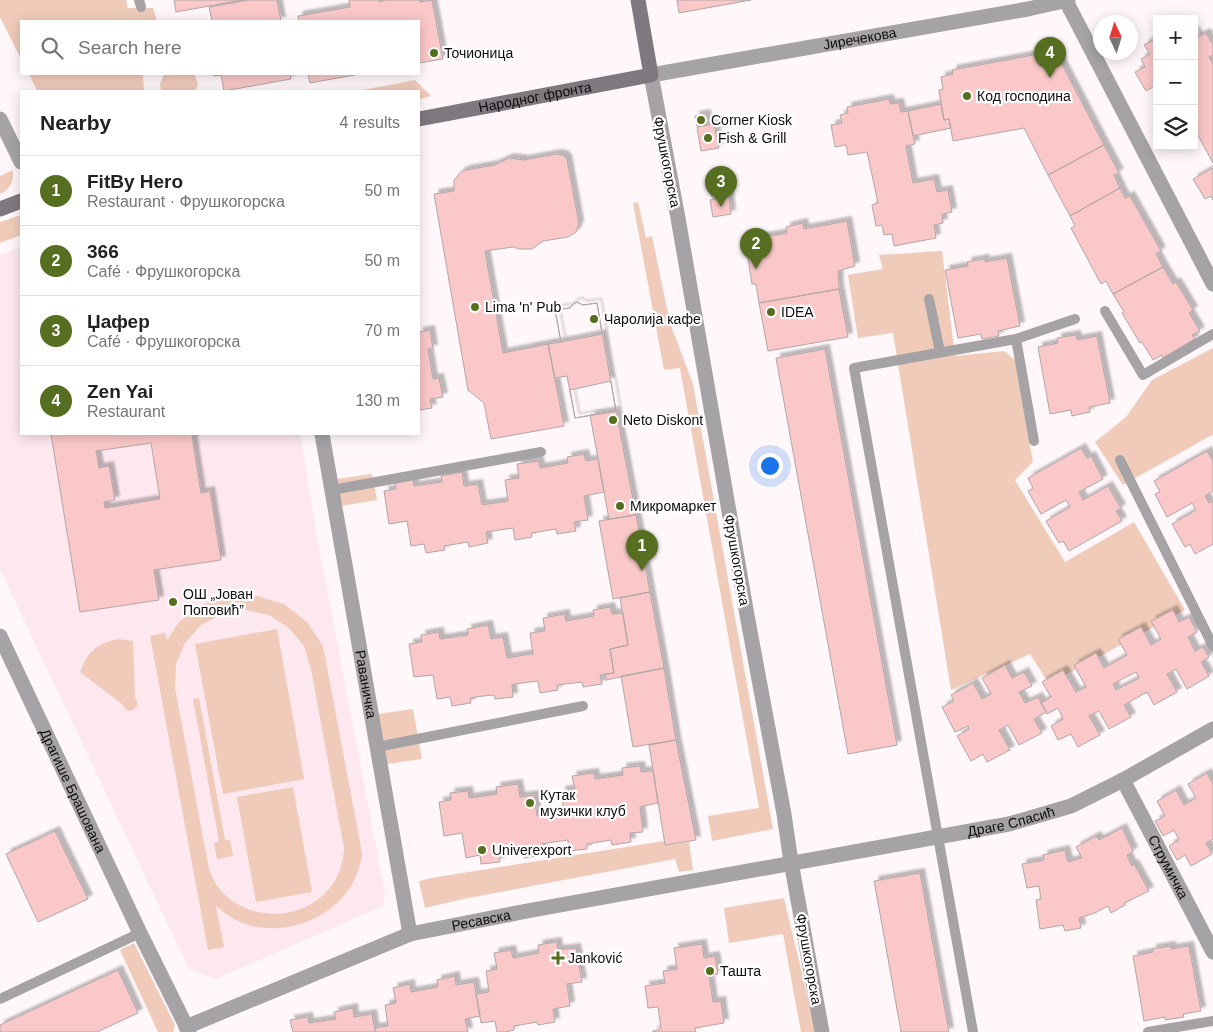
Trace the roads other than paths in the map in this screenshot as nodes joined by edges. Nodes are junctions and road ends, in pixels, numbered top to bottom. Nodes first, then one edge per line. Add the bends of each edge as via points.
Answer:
1 (638, 0) edge
2 (1067, 0) edge
3 (651, 75) junction
4 (0, 119) edge
5 (420, 119) edge
6 (20, 160) edge
7 (20, 201) edge
8 (0, 209) edge
9 (1213, 284) edge
10 (929, 299) dead end
11 (1105, 311) dead end
12 (1075, 318) dead end
13 (1213, 334) edge
14 (1016, 339) junction
15 (940, 352) junction
16 (322, 435) edge
17 (1034, 441) dead end
18 (540, 452) dead end
19 (1120, 460) dead end
20 (332, 490) junction
21 (2, 645) edge
22 (1213, 646) edge
23 (583, 706) dead end
24 (1213, 729) edge
25 (377, 747) junction
26 (1123, 780) junction
27 (938, 836) junction
28 (791, 862) junction
29 (140, 933) junction
30 (410, 934) junction
31 (1213, 952) edge
32 (0, 998) edge
33 (1213, 1021) edge
34 (188, 1030) edge
35 (822, 1032) edge
36 (973, 1032) edge
37 (1148, 1032) edge

1 - 3 street, Фрушкогорска
2 - 3 street, Јиречекова
2 - 9 street
3 - 5 street, Народног фронта
3 - 28 street, Фрушкогорска
4 - 6 street
7 - 8 street
10 - 15 lane
11 - 13 lane via 1143,375
12 - 14 lane
14 - 15 lane
14 - 17 lane
15 - 27 lane via 854,368
16 - 20 street, Раваничка
18 - 20 lane
19 - 22 lane
20 - 25 street, Раваничка
21 - 29 street, Драгише Брашована
23 - 25 lane
24 - 26 street, Драге Спасић
25 - 30 street, Раваничка
26 - 27 street, Драге Спасић via 1071,806 1009,824
26 - 31 street, Струмичка
27 - 28 street, Драге Спасић
27 - 36 lane
28 - 30 street, Ресавска
28 - 35 street, Фрушкогорска
29 - 32 lane
29 - 34 street, Драгише Брашована
30 - 34 street, Ресавска
33 - 37 lane

